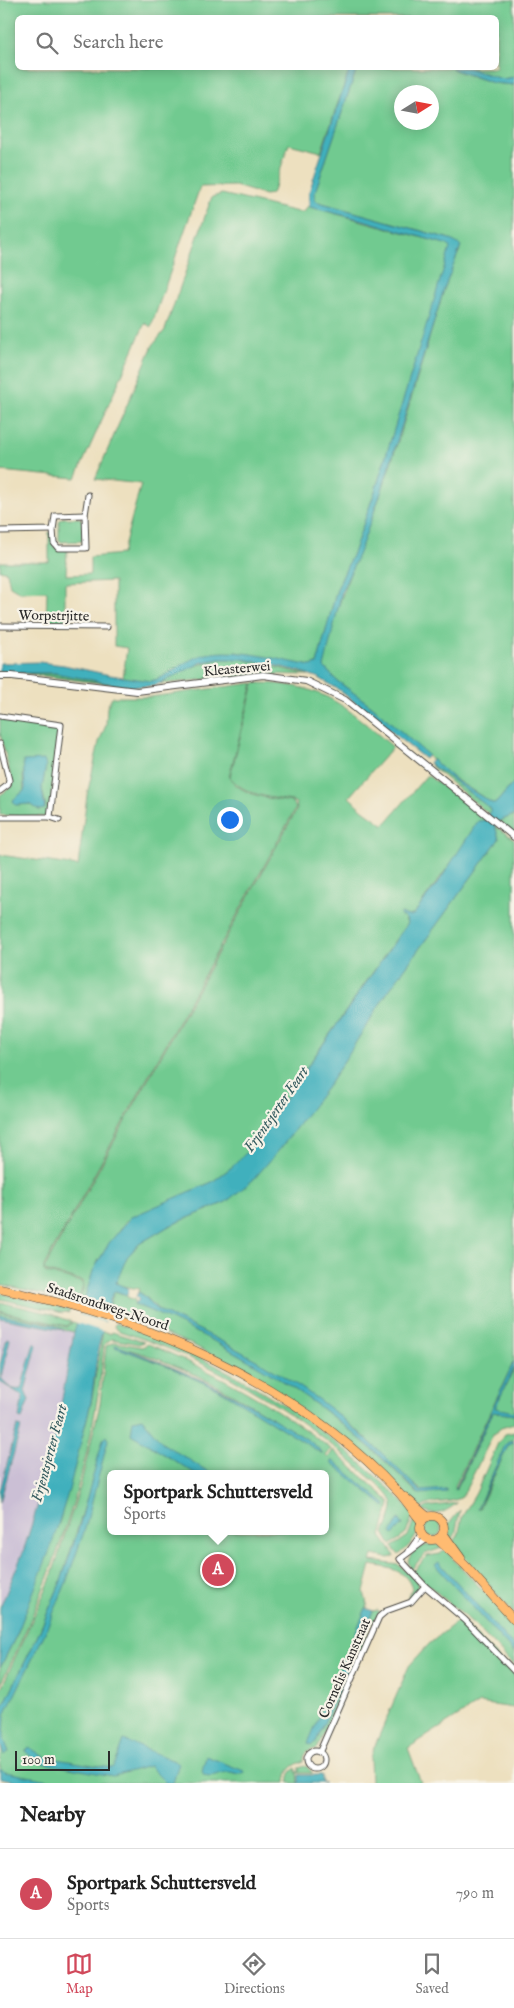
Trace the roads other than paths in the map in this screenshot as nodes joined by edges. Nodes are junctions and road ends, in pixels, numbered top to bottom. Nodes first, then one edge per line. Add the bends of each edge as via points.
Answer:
1 (88, 495) dead end
2 (85, 515) junction
3 (53, 530) junction
4 (0, 531) edge
5 (0, 626) edge
6 (107, 627) dead end
7 (0, 676) edge
8 (0, 716) edge
9 (0, 744) edge
10 (0, 791) edge
11 (0, 817) edge
12 (50, 817) junction
13 (59, 820) dead end
14 (514, 837) edge
15 (0, 1289) edge
16 (425, 1520) junction
17 (443, 1533) junction
18 (424, 1536) junction
19 (437, 1539) junction
20 (465, 1565) junction
21 (425, 1586) junction
22 (514, 1620) edge
23 (514, 1671) edge
24 (319, 1753) dead end

1 - 2 street
2 - 3 street via 55,516
2 - 3 street via 86,548 58,548 54,543
3 - 4 street
5 - 6 street, Worpstrjitte
7 - 14 street, Kleasterwei via 137,691 263,676 306,681 345,700
8 - 12 street via 61,725
9 - 10 street via 9,780
11 - 12 street
12 - 13 street
15 - 16 main road, Stadsrondweg-Noord via 115,1319 220,1362 273,1392 350,1448
16 - 17 main road via 436,1517 442,1521
16 - 18 main road
17 - 19 main road
17 - 20 main road
18 - 19 main road
18 - 21 street via 400,1560
19 - 20 main road
20 - 22 main road
21 - 23 street via 465,1620
21 - 24 street, Cornelis Kanstraat via 411,1602 379,1617

